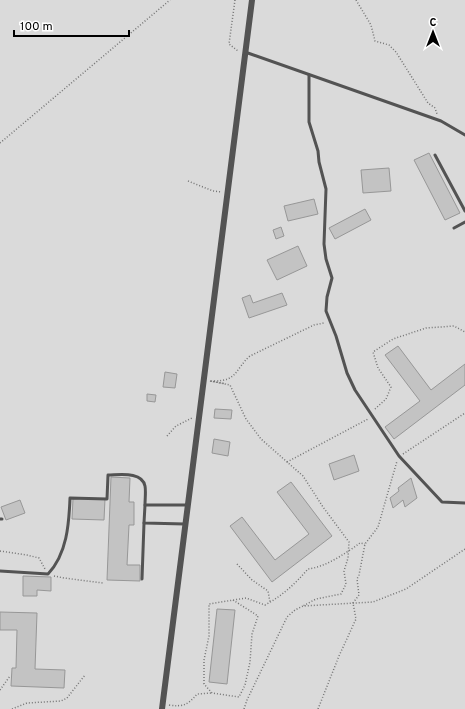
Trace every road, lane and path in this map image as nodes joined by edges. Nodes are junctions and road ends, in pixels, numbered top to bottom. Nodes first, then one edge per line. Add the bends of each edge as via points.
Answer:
1 (170, 0) edge
2 (235, 0) edge
3 (252, 0) edge
4 (356, 0) edge
5 (245, 54) junction
6 (309, 75) junction
7 (441, 121) junction
8 (465, 135) edge
9 (0, 143) edge
10 (435, 156) dead end
11 (188, 181) dead end
12 (228, 192) junction
13 (465, 211) edge
14 (465, 222) edge
15 (454, 228) dead end
16 (329, 320) junction
17 (465, 332) edge
18 (207, 380) junction
19 (226, 384) junction
20 (370, 413) junction
21 (465, 413) edge
22 (200, 415) junction
23 (373, 416) junction
24 (167, 436) dead end
25 (399, 456) junction
26 (287, 462) junction
27 (465, 503) edge
28 (145, 505) junction
29 (188, 505) junction
30 (144, 523) junction
31 (186, 524) junction
32 (365, 544) junction
33 (465, 549) edge
34 (0, 551) edge
35 (348, 551) junction
36 (237, 564) dead end
37 (0, 571) edge
38 (48, 574) junction
39 (142, 579) dead end
40 (103, 582) dead end
41 (233, 600) junction
42 (270, 602) junction
43 (353, 603) junction
44 (303, 606) junction
45 (85, 675) dead end
46 (10, 676) dead end
47 (0, 690) edge
48 (212, 694) junction
49 (163, 707) edge
50 (12, 709) edge
51 (244, 709) edge
52 (318, 709) edge

1 - 9 path
2 - 5 path via 229,44
3 - 5 street
4 - 7 path via 371,25 375,41 389,45 396,52 428,104 435,108
5 - 6 lane
5 - 12 street
6 - 7 lane
6 - 16 lane via 309,122 326,190 323,233 326,259 332,278 326,311
7 - 8 lane
10 - 13 lane
11 - 12 path via 213,191
12 - 18 street
14 - 15 lane
16 - 18 path via 250,356 232,378 225,381
16 - 20 lane via 347,373
17 - 20 path via 454,326 426,328 393,339 373,352 378,368 391,387 386,399
18 - 19 path
18 - 19 path
18 - 22 street
19 - 26 path via 230,385 246,420 261,439
20 - 23 lane
21 - 25 path
22 - 24 path via 176,426
22 - 29 street
23 - 25 lane
23 - 26 path
25 - 27 lane via 442,502
25 - 32 path via 378,527
26 - 35 path via 303,476 349,542
28 - 29 lane
28 - 30 lane
28 - 38 lane via 143,480 132,475 108,475 107,499 70,498 68,526 62,550 55,566
29 - 31 street
30 - 31 lane
30 - 39 lane
31 - 49 street
32 - 35 path via 360,542
32 - 43 path via 357,580 359,595
33 - 43 path via 406,589 373,602
34 - 38 path via 39,558
35 - 42 path via 308,569 280,597
35 - 44 path via 344,571 346,584 341,594 316,599
36 - 42 path via 252,580 268,591
37 - 38 lane
38 - 40 path
41 - 42 path via 246,598 264,605
41 - 48 path via 209,604 204,684
41 - 48 path via 258,616 252,634 245,685 239,697
43 - 44 path
43 - 52 path via 356,619
44 - 51 path via 287,617
45 - 50 path via 67,698 61,701 27,703
46 - 47 path
48 - 49 path via 197,694 191,702 180,706

